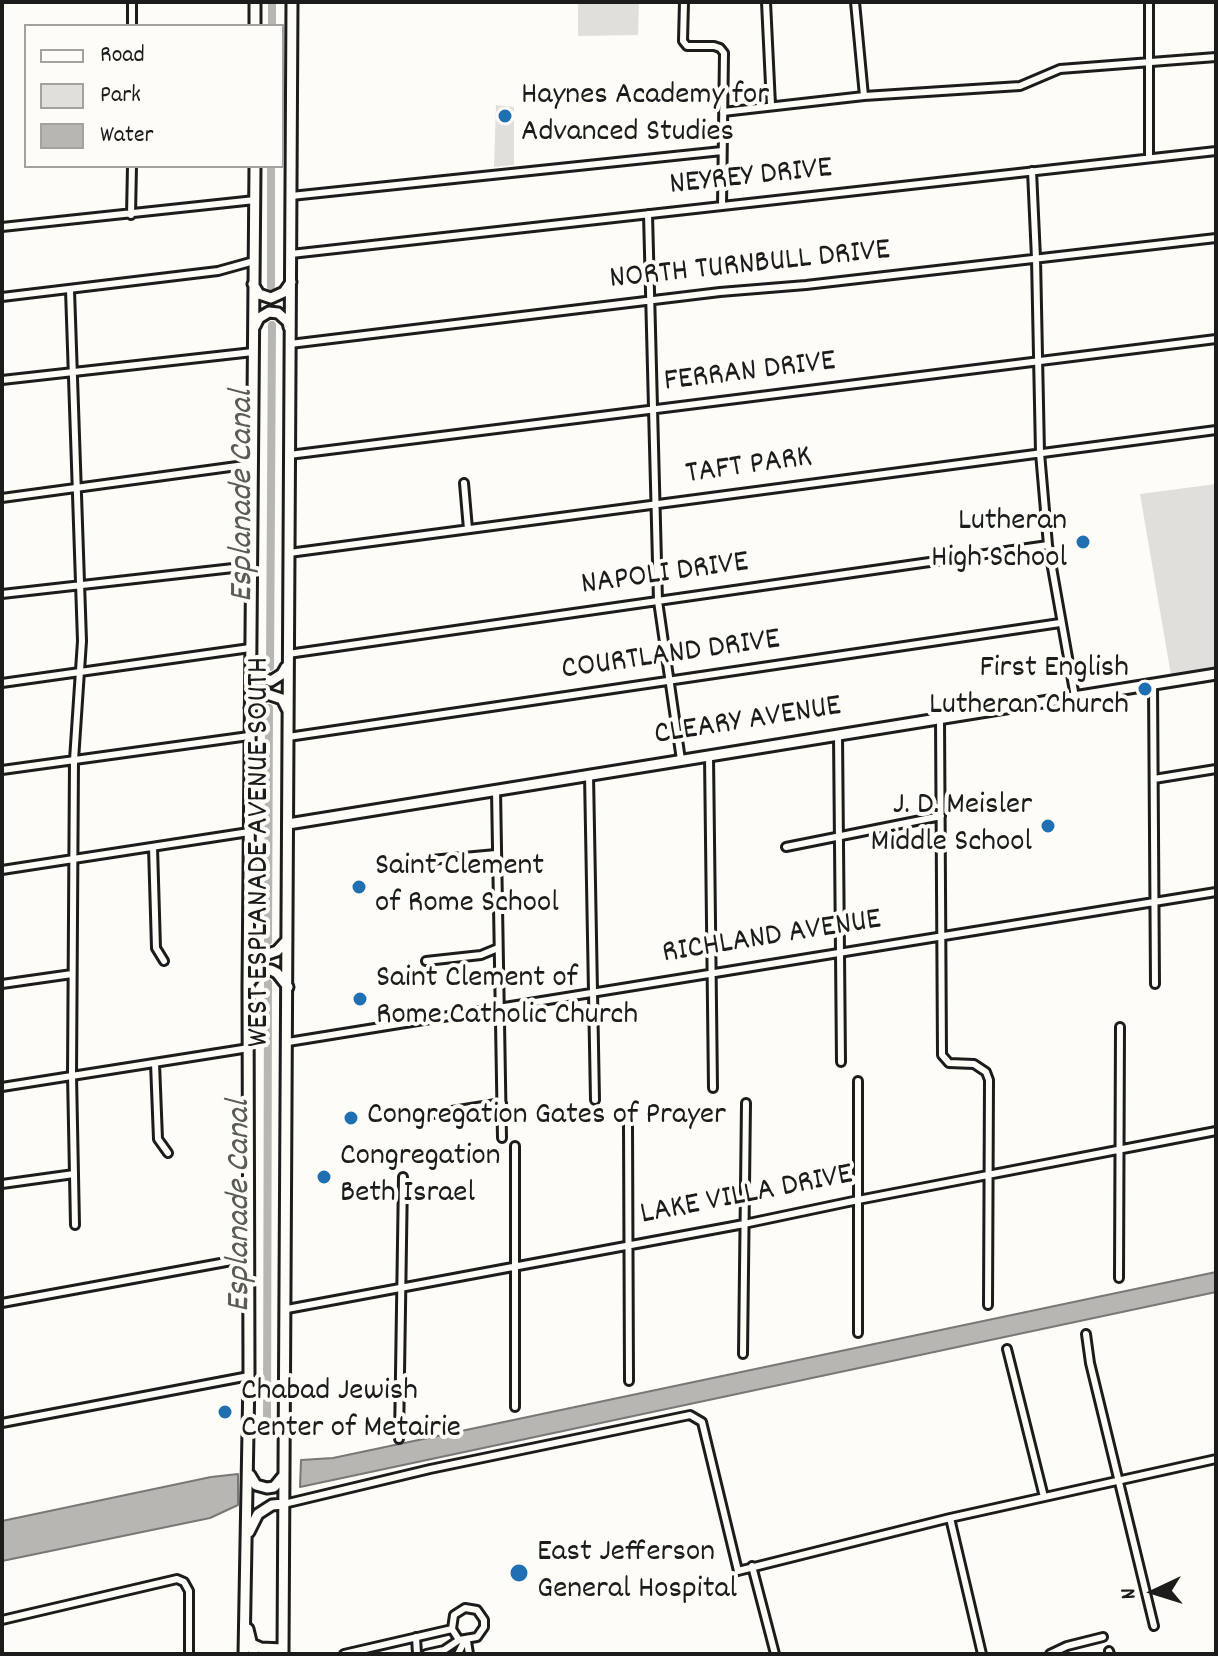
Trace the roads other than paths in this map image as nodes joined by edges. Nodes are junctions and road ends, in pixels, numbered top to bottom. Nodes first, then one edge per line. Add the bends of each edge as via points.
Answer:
1 (132, 2) edge
2 (255, 2) edge
3 (292, 2) edge
4 (684, 2) edge
5 (766, 2) edge
6 (855, 2) edge
7 (1149, 2) edge
8 (132, 24) edge
9 (255, 24) edge
10 (1216, 57) edge
11 (1150, 61) junction
12 (864, 96) junction
13 (771, 105) junction
14 (723, 112) junction
15 (722, 151) junction
16 (1216, 151) edge
17 (1149, 158) junction
18 (132, 168) edge
19 (255, 168) edge
20 (1032, 171) junction
21 (291, 196) junction
22 (255, 200) junction
23 (722, 206) junction
24 (648, 214) junction
25 (131, 215) junction
26 (2, 227) edge
27 (1216, 238) edge
28 (291, 254) junction
29 (1036, 258) junction
30 (254, 261) junction
31 (291, 282) junction
32 (253, 284) junction
33 (70, 290) junction
34 (2, 297) edge
35 (651, 301) junction
36 (254, 328) junction
37 (290, 330) junction
38 (1216, 339) edge
39 (290, 344) junction
40 (253, 352) junction
41 (1037, 362) junction
42 (74, 372) junction
43 (2, 380) edge
44 (654, 410) junction
45 (1216, 430) edge
46 (1040, 453) junction
47 (289, 455) junction
48 (252, 464) junction
49 (464, 483) dead end
50 (78, 488) junction
51 (2, 498) edge
52 (657, 504) junction
53 (468, 529) junction
54 (1048, 545) junction
55 (289, 553) junction
56 (251, 566) junction
57 (81, 585) junction
58 (2, 594) edge
59 (658, 601) junction
60 (1060, 623) junction
61 (250, 648) junction
62 (288, 658) junction
63 (250, 661) junction
64 (80, 673) junction
65 (1216, 674) edge
66 (668, 681) junction
67 (2, 683) edge
68 (1153, 684) junction
69 (1075, 697) junction
70 (249, 709) junction
71 (288, 712) junction
72 (940, 719) junction
73 (838, 735) junction
74 (249, 736) junction
75 (288, 737) junction
76 (709, 756) junction
77 (74, 760) junction
78 (681, 760) junction
79 (1216, 769) edge
80 (2, 770) edge
81 (589, 775) junction
82 (1154, 779) junction
83 (496, 790) junction
84 (941, 816) junction
85 (288, 824) junction
86 (249, 832) junction
87 (838, 837) junction
88 (153, 847) junction
89 (786, 847) dead end
90 (496, 854) junction
91 (74, 859) junction
92 (431, 860) dead end
93 (2, 870) edge
94 (1216, 892) edge
95 (1156, 902) junction
96 (942, 936) junction
97 (288, 938) junction
98 (249, 942) junction
99 (498, 948) junction
100 (839, 953) junction
101 (164, 961) dead end
102 (426, 961) dead end
103 (710, 973) junction
104 (72, 974) junction
105 (2, 984) edge
106 (1155, 984) dead end
107 (248, 986) junction
108 (288, 987) junction
109 (593, 992) junction
110 (498, 1007) junction
111 (1120, 1027) dead end
112 (288, 1042) junction
113 (249, 1048) junction
114 (841, 1062) dead end
115 (155, 1063) junction
116 (72, 1075) junction
117 (858, 1081) dead end
118 (2, 1087) edge
119 (713, 1088) dead end
120 (595, 1100) dead end
121 (502, 1103) junction
122 (746, 1103) dead end
123 (427, 1115) dead end
124 (628, 1125) dead end
125 (1216, 1131) edge
126 (502, 1138) dead end
127 (515, 1146) dead end
128 (1119, 1150) junction
129 (168, 1153) dead end
130 (74, 1174) junction
131 (990, 1175) junction
132 (403, 1177) dead end
133 (2, 1184) edge
134 (858, 1200) junction
135 (744, 1224) junction
136 (75, 1225) dead end
137 (629, 1245) junction
138 (248, 1258) junction
139 (516, 1265) junction
140 (1119, 1278) dead end
141 (401, 1289) junction
142 (2, 1303) edge
143 (988, 1305) dead end
144 (287, 1309) junction
145 (858, 1333) dead end
146 (1086, 1334) dead end
147 (1007, 1349) dead end
148 (743, 1354) dead end
149 (249, 1376) junction
150 (629, 1381) dead end
151 (515, 1407) dead end
152 (2, 1423) edge
153 (399, 1439) dead end
154 (1216, 1459) edge
155 (248, 1468) junction
156 (284, 1468) junction
157 (1119, 1481) junction
158 (1044, 1497) junction
159 (284, 1504) junction
160 (950, 1518) junction
161 (246, 1540) junction
162 (752, 1566) junction
163 (245, 1618) junction
164 (2, 1620) edge
165 (1154, 1626) dead end
166 (452, 1629) junction
167 (416, 1637) junction
168 (1103, 1637) dead end
169 (463, 1641) junction
170 (253, 1649) edge
171 (283, 1652) edge
172 (444, 1652) edge
173 (189, 1654) edge
174 (244, 1654) edge
175 (344, 1654) edge
176 (417, 1654) edge
177 (426, 1654) edge
178 (458, 1654) edge
179 (469, 1654) edge
180 (775, 1654) edge
181 (982, 1654) edge
182 (1050, 1654) edge

1 - 8 street
2 - 9 main road
3 - 21 main road, WEST ESPLANADE AVENUE SOUTH
4 - 14 street via 683,41 724,53
5 - 13 street
6 - 12 street
7 - 11 street
10 - 11 street
11 - 12 street via 1060,69 1020,86
11 - 17 street
12 - 13 street
13 - 14 street
14 - 15 street
15 - 21 street
15 - 23 street
16 - 17 street, NEYREY DRIVE
17 - 20 street, NEYREY DRIVE
18 - 25 street
19 - 22 main road
20 - 23 street, NEYREY DRIVE
20 - 29 street
21 - 28 main road, WEST ESPLANADE AVENUE SOUTH
22 - 25 street
22 - 30 main road
23 - 24 street, NEYREY DRIVE
24 - 28 street, NEYREY DRIVE
24 - 35 street
25 - 26 street
27 - 29 street, NORTH TURNBULL DRIVE
28 - 31 main road, WEST ESPLANADE AVENUE SOUTH
29 - 35 street, NORTH TURNBULL DRIVE
29 - 41 street
30 - 32 main road
30 - 33 street via 218,271
31 - 32 main road via 271,298 259,294
31 - 37 main road, WEST ESPLANADE AVENUE SOUTH
32 - 36 main road
33 - 34 street
33 - 42 street
35 - 39 street, NORTH TURNBULL DRIVE
35 - 44 street
36 - 37 main road via 269,312 283,317
36 - 40 main road
37 - 39 main road, WEST ESPLANADE AVENUE SOUTH
38 - 41 street, FERRAN DRIVE
39 - 47 main road, WEST ESPLANADE AVENUE SOUTH
40 - 42 street
40 - 48 main road
41 - 44 street, FERRAN DRIVE
41 - 46 street
42 - 43 street
42 - 50 street
44 - 47 street, FERRAN DRIVE
44 - 52 street
45 - 46 street, TAFT PARK
46 - 52 street, TAFT PARK
46 - 54 street
47 - 55 main road, WEST ESPLANADE AVENUE SOUTH
48 - 50 street
48 - 56 main road
49 - 53 street
50 - 51 street
50 - 57 street
52 - 53 street, TAFT PARK
52 - 59 street
53 - 55 street, TAFT PARK
54 - 59 street, NAPOLI DRIVE
54 - 60 street
55 - 62 main road, WEST ESPLANADE AVENUE SOUTH
56 - 57 street
56 - 61 main road
57 - 58 street
57 - 64 street
59 - 62 street, NAPOLI DRIVE
59 - 66 street
60 - 66 street, COURTLAND DRIVE
60 - 69 street
61 - 63 main road
61 - 64 street
62 - 63 main road via 282,674 271,681 256,675
62 - 71 main road, WEST ESPLANADE AVENUE SOUTH
63 - 70 main road
64 - 67 street
64 - 77 street
65 - 68 main road, CLEARY AVENUE
66 - 75 street, COURTLAND DRIVE
66 - 78 street
68 - 69 main road, CLEARY AVENUE
68 - 82 street
69 - 72 main road, CLEARY AVENUE
70 - 71 main road via 267,694 282,699
70 - 74 main road
71 - 75 main road, WEST ESPLANADE AVENUE SOUTH
72 - 73 main road, CLEARY AVENUE
72 - 84 street
73 - 76 main road, CLEARY AVENUE
73 - 87 street
74 - 77 street
74 - 86 main road
75 - 85 main road, WEST ESPLANADE AVENUE SOUTH
76 - 78 main road, CLEARY AVENUE
76 - 103 street
77 - 80 street
77 - 91 street
78 - 81 main road, CLEARY AVENUE
79 - 82 street
81 - 83 main road, CLEARY AVENUE
81 - 109 street
82 - 95 street
83 - 85 main road, CLEARY AVENUE
83 - 90 street
84 - 87 street
84 - 96 street
85 - 97 main road, WEST ESPLANADE AVENUE SOUTH
86 - 88 street
86 - 98 main road
87 - 89 street
87 - 100 street
88 - 91 street
88 - 101 street via 156,948
90 - 92 street
90 - 99 street
91 - 93 street
91 - 104 street
94 - 95 street, RICHLAND AVENUE
95 - 96 street, RICHLAND AVENUE
95 - 106 street
96 - 100 street, RICHLAND AVENUE
96 - 131 street via 942,1051 949,1063 974,1064 986,1072 991,1094
97 - 98 main road via 268,954
97 - 108 main road, WEST ESPLANADE AVENUE SOUTH
98 - 107 main road
99 - 102 street
99 - 110 street
100 - 103 street, RICHLAND AVENUE
100 - 114 street
103 - 109 street, RICHLAND AVENUE
103 - 119 street
104 - 105 street
104 - 116 street
107 - 108 main road via 258,972 271,970
107 - 113 main road
108 - 112 main road, WEST ESPLANADE AVENUE SOUTH
109 - 110 street, RICHLAND AVENUE
109 - 120 street
110 - 112 street, RICHLAND AVENUE
110 - 121 street
111 - 128 street
112 - 144 main road, WEST ESPLANADE AVENUE SOUTH
113 - 115 street
113 - 138 main road
115 - 116 street
115 - 129 street via 158,1139
116 - 118 street
116 - 130 street
117 - 134 street
121 - 123 street
121 - 126 street
122 - 135 street
124 - 137 street
125 - 128 street, LAKE VILLA DRIVE
127 - 139 street
128 - 131 street, LAKE VILLA DRIVE
128 - 140 street
130 - 133 street
130 - 136 street
131 - 134 street, LAKE VILLA DRIVE
131 - 143 street
132 - 141 street
134 - 135 street, LAKE VILLA DRIVE
134 - 145 street
135 - 137 street, LAKE VILLA DRIVE
135 - 148 street
137 - 139 street, LAKE VILLA DRIVE
137 - 150 street
138 - 142 street
138 - 149 main road
139 - 141 street, LAKE VILLA DRIVE
139 - 151 street
141 - 144 street, LAKE VILLA DRIVE
141 - 153 street
144 - 156 main road, WEST ESPLANADE AVENUE SOUTH
146 - 157 street
147 - 158 street
149 - 152 street
149 - 155 main road
154 - 157 street
155 - 156 main road via 251,1481 262,1488 274,1487
155 - 161 main road
156 - 159 main road, WEST ESPLANADE AVENUE SOUTH
157 - 158 street
157 - 165 street
158 - 160 street
159 - 161 main road via 258,1514
159 - 162 street via 690,1415 702,1422 738,1571
159 - 171 main road, WEST ESPLANADE AVENUE SOUTH
160 - 162 street
160 - 181 street
161 - 163 main road
162 - 180 street
163 - 170 main road
163 - 174 main road
164 - 173 street via 181,1580 189,1591
166 - 167 street
166 - 169 street
166 - 169 street via 459,1610 477,1610 484,1627 477,1637
167 - 175 street
167 - 176 street
168 - 182 street
169 - 172 street
169 - 178 street
169 - 179 street
170 - 171 main road
172 - 177 street

